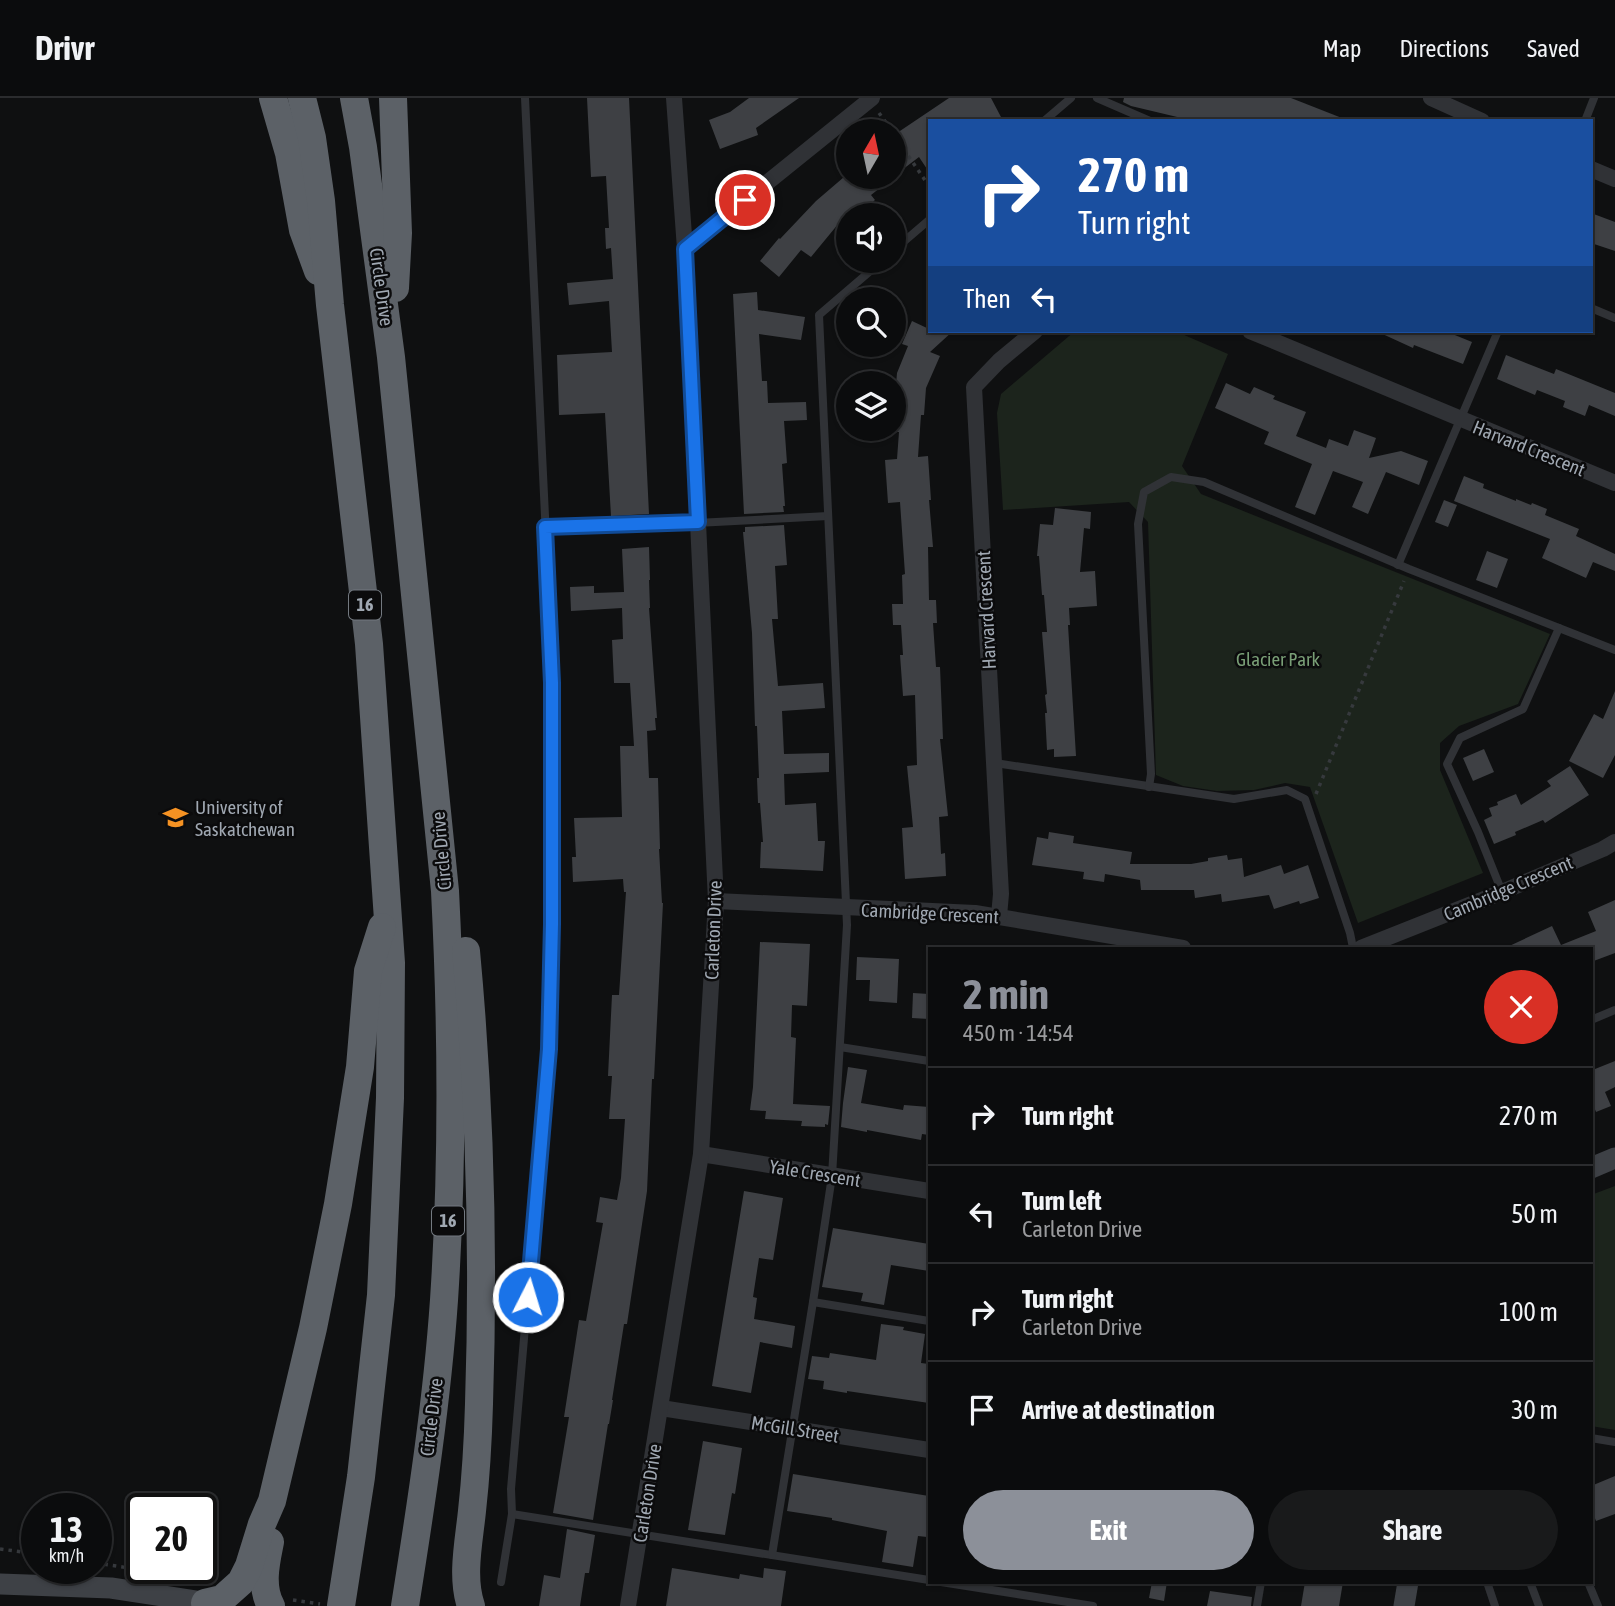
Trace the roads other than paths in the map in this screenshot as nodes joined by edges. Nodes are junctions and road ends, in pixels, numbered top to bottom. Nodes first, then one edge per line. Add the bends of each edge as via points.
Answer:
1 (273, 98) edge
2 (302, 98) edge
3 (354, 98) edge
4 (393, 98) edge
5 (525, 98) edge
6 (674, 98) edge
7 (872, 98) edge
8 (1071, 98) edge
9 (1097, 98) edge
10 (1431, 98) edge
11 (1594, 98) edge
12 (1046, 119) edge
13 (1145, 119) edge
14 (1478, 119) edge
15 (1586, 119) edge
16 (1593, 170) edge
17 (1615, 178) edge
18 (928, 221) edge
19 (906, 240) edge
20 (685, 249) junction
21 (868, 273) edge
22 (330, 305) junction
23 (1593, 309) edge
24 (1615, 318) edge
25 (1033, 333) edge
26 (1255, 333) edge
27 (1497, 333) edge
28 (391, 357) junction
29 (1462, 420) junction
30 (1615, 483) edge
31 (828, 516) junction
32 (698, 522) junction
33 (545, 527) junction
34 (1398, 565) junction
35 (1559, 628) junction
36 (1615, 650) edge
37 (995, 763) junction
38 (1149, 787) junction
39 (1615, 842) edge
40 (445, 891) junction
41 (1502, 892) junction
42 (716, 901) junction
43 (388, 907) junction
44 (848, 908) junction
45 (999, 916) junction
46 (1177, 947) edge
47 (1353, 947) edge
48 (1364, 947) edge
49 (1615, 1010) edge
50 (1593, 1019) edge
51 (841, 1047) junction
52 (928, 1061) edge
53 (701, 1154) junction
54 (1615, 1158) edge
55 (1593, 1167) edge
56 (832, 1176) junction
57 (928, 1191) edge
58 (813, 1302) junction
59 (928, 1321) edge
60 (661, 1408) junction
61 (792, 1428) junction
62 (1593, 1437) edge
63 (1615, 1442) edge
64 (928, 1450) edge
65 (272, 1501) junction
66 (512, 1514) junction
67 (640, 1534) junction
68 (772, 1555) junction
69 (466, 1573) junction
70 (928, 1580) edge
71 (501, 1582) dead end
72 (0, 1584) edge
73 (954, 1584) edge
74 (1261, 1584) edge
75 (1408, 1584) edge
76 (1488, 1584) edge
77 (1531, 1584) edge
78 (1589, 1584) edge
79 (216, 1604) edge
80 (271, 1606) edge
81 (341, 1606) edge
82 (405, 1606) edge
83 (453, 1606) edge
84 (471, 1606) edge
85 (628, 1606) edge
86 (1093, 1606) edge
87 (1257, 1606) edge
88 (1404, 1606) edge
89 (1495, 1606) edge
90 (1539, 1606) edge
91 (1598, 1606) edge

1 - 22 highway via 303,230
2 - 22 highway, 16 via 321,201
3 - 28 highway, Circle Drive / 16
4 - 28 highway via 398,233
5 - 33 lane
6 - 20 street, Carleton Drive
7 - 20 street
8 - 12 lane
9 - 13 lane
10 - 14 street
11 - 15 lane
16 - 17 street
18 - 19 lane
20 - 32 street, Carleton Drive
21 - 31 lane via 818,315
22 - 43 highway, 16 via 369,644
23 - 24 lane
25 - 37 street, Harvard Crescent via 974,387
26 - 29 street, Harvard Crescent
27 - 29 lane
28 - 40 highway, Circle Drive / 16
29 - 30 street, Harvard Crescent
29 - 34 lane
31 - 32 lane
31 - 44 lane
32 - 33 lane
32 - 42 street, Carleton Drive
33 - 66 lane via 553,697 549,1049
34 - 35 lane
34 - 38 lane via 1204,482 1171,477 1144,492 1138,524
35 - 36 lane
35 - 41 lane via 1523,709 1460,738 1447,764
37 - 38 lane
37 - 45 street, Harvard Crescent
38 - 47 lane via 1234,799 1287,790 1305,799
39 - 41 street, Cambridge Crescent
40 - 69 highway via 462,918 466,947 479,1144 479,1403
40 - 82 highway, Circle Drive / 16 via 451,1055 449,1219 438,1363
41 - 48 street, Cambridge Crescent
42 - 44 street, Cambridge Crescent
42 - 53 street, Carleton Drive
43 - 65 highway via 368,971 360,1067 335,1218
43 - 81 highway, 16 via 391,1043 382,1270 369,1413
44 - 45 street, Cambridge Crescent
44 - 51 lane
45 - 46 street, Cambridge Crescent
49 - 50 lane
51 - 52 lane
51 - 56 lane
53 - 56 street, Yale Crescent
53 - 60 street, Carleton Drive
54 - 55 street
56 - 57 street, Yale Crescent
56 - 58 lane
58 - 59 lane
58 - 61 lane
60 - 61 street, McGill Street
60 - 67 street, Carleton Drive
61 - 64 street, McGill Street
61 - 68 lane
62 - 63 lane
65 - 79 highway via 242,1582
65 - 80 highway via 264,1590
66 - 67 lane
66 - 71 lane
67 - 68 lane
67 - 85 street, Carleton Drive
68 - 70 lane
69 - 83 highway
69 - 84 highway
72 - 79 street via 111,1588
73 - 86 lane
74 - 87 lane
75 - 88 street
76 - 89 lane
77 - 90 lane
78 - 91 lane

